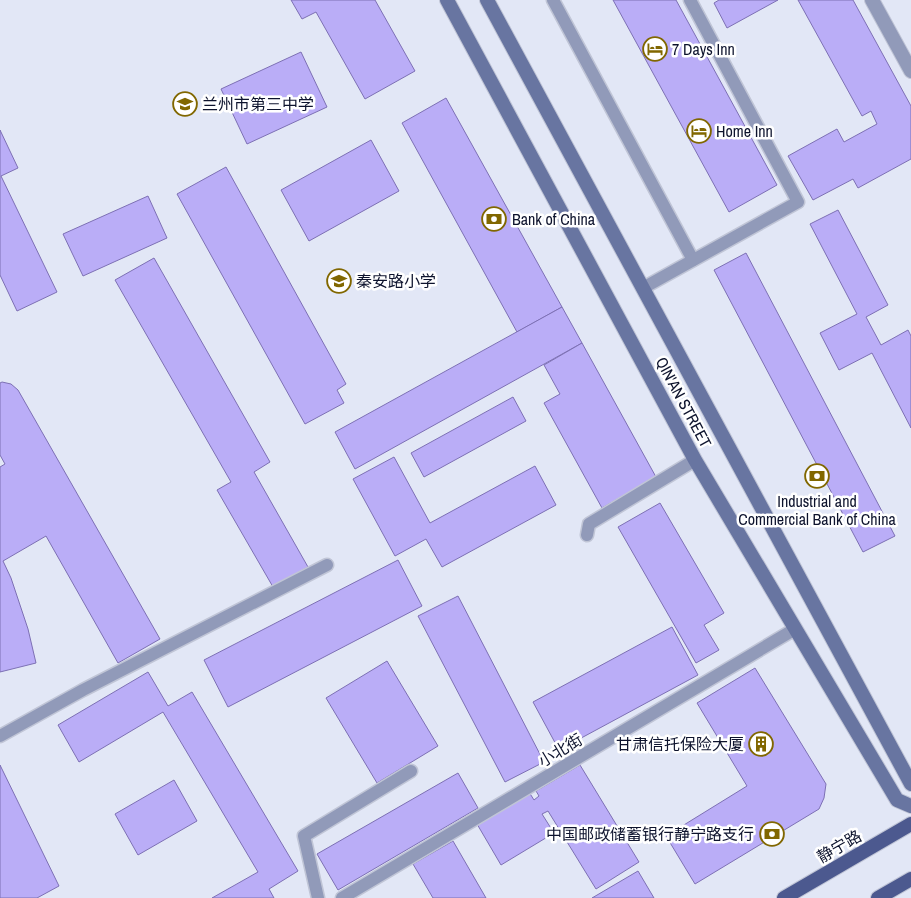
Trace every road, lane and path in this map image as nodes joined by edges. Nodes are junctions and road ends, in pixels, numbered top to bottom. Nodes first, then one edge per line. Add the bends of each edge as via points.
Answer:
1 (447, 0) edge
2 (487, 0) edge
3 (553, 0) edge
4 (690, 0) edge
5 (872, 0) edge
6 (911, 72) edge
7 (693, 260) junction
8 (643, 288) junction
9 (695, 460) junction
10 (588, 534) dead end
11 (327, 565) dead end
12 (795, 629) junction
13 (0, 736) edge
14 (410, 771) dead end
15 (911, 784) edge
16 (911, 806) edge
17 (911, 824) edge
18 (911, 879) edge
19 (318, 898) edge
20 (342, 898) edge
21 (784, 898) edge
22 (878, 898) edge

1 - 9 main road, QIN'AN STREET
2 - 8 main road, QIN'AN STREET
3 - 7 lane
4 - 7 lane via 798,202
5 - 6 street
7 - 8 lane
8 - 15 main road, QIN'AN STREET
9 - 10 lane via 589,524
9 - 12 main road, QIN'AN STREET
11 - 13 lane
12 - 16 main road, QIN'AN STREET via 897,800
12 - 20 lane, 小北街
14 - 19 lane via 304,836
17 - 21 main road, 静宁路
18 - 22 main road

